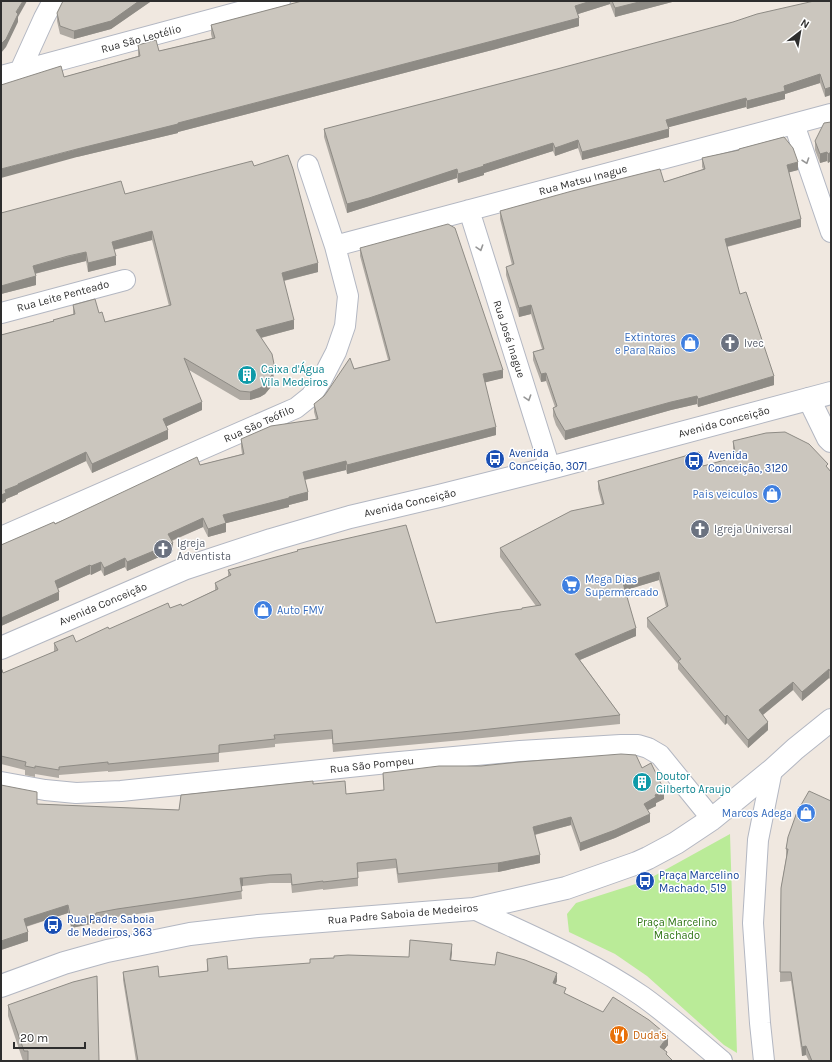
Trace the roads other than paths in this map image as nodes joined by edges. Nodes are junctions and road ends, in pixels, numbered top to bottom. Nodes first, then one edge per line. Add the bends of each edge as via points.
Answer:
1 (53, 1) edge
2 (280, 1) edge
3 (20, 71) junction
4 (1, 76) edge
5 (831, 114) edge
6 (794, 124) junction
7 (308, 165) dead end
8 (469, 210) junction
9 (831, 232) edge
10 (335, 246) junction
11 (124, 280) dead end
12 (1, 313) edge
13 (831, 393) edge
14 (809, 399) junction
15 (831, 441) edge
16 (550, 468) junction
17 (1, 537) edge
18 (1, 648) edge
19 (831, 720) edge
20 (772, 770) junction
21 (1, 782) edge
22 (712, 819) junction
23 (474, 909) junction
24 (1, 986) edge
25 (722, 1061) edge
26 (764, 1061) edge

1 - 3 street
2 - 3 street, Rua São Leotélio
3 - 4 street, Rua São Leotélio
5 - 6 street, Rua Matsu Inague
6 - 8 street, Rua Matsu Inague
6 -> 9 street
7 - 10 street, Rua São Teófilo
8 - 10 street, Rua Matsu Inague
8 -> 16 street, Rua José Inague
10 - 17 street, Rua São Teófilo via 348,296 345,326 336,352 311,396 296,408
11 - 12 street, Rua Leite Penteado
13 - 14 street, Avenida Conceição
14 - 15 street
14 - 16 street, Avenida Conceição
16 - 18 street, Avenida Conceição via 350,517 250,547 186,568
19 - 20 street, Rua Padre Saboia de Medeiros
20 - 22 street, Rua Padre Saboia de Medeiros
20 - 26 street via 758,840 753,923
21 - 22 street, Rua São Pompeu via 76,793 121,791 512,752 638,745 660,755
22 - 23 street, Rua Padre Saboia de Medeiros via 676,843 620,869 566,888
23 - 24 street, Rua Padre Saboia de Medeiros via 258,926 190,934 107,951 64,963
23 - 25 street via 575,956 613,977 670,1017

